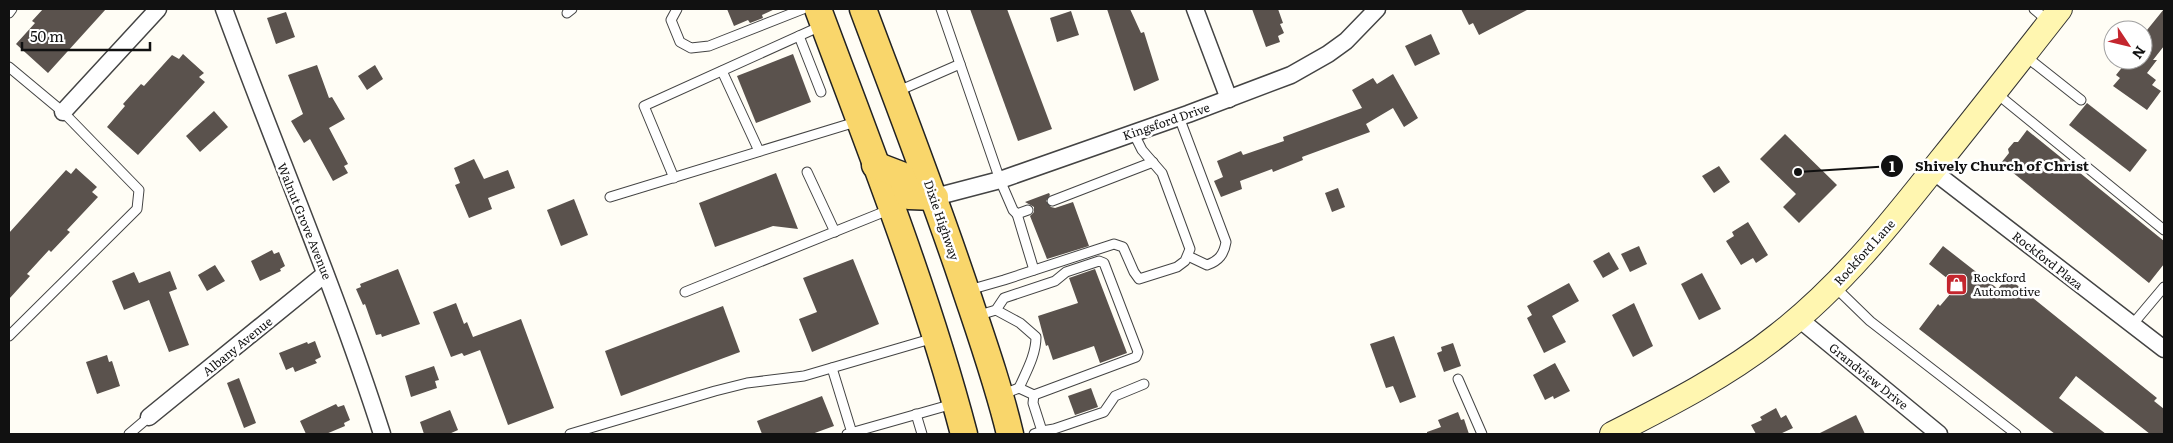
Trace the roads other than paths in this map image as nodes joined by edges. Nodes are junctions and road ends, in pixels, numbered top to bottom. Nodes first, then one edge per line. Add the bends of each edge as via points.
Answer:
1 (12, 9) edge
2 (158, 9) edge
3 (224, 9) edge
4 (677, 9) edge
5 (803, 9) edge
6 (863, 9) edge
7 (941, 9) edge
8 (1195, 9) edge
9 (1377, 9) edge
10 (9, 12) edge
11 (2048, 13) edge
12 (821, 17) edge
13 (799, 36) junction
14 (2024, 55) junction
15 (960, 64) junction
16 (9, 67) edge
17 (722, 71) junction
18 (821, 92) dead end
19 (1995, 92) junction
20 (895, 93) junction
21 (1229, 99) junction
22 (2081, 100) dead end
23 (63, 112) junction
24 (1179, 117) junction
25 (859, 120) junction
26 (1133, 132) junction
27 (759, 151) junction
28 (1153, 162) junction
29 (875, 166) junction
30 (1932, 171) junction
31 (807, 172) dead end
32 (674, 178) junction
33 (1000, 180) junction
34 (610, 197) dead end
35 (935, 198) junction
36 (1052, 201) dead end
37 (892, 209) junction
38 (1028, 210) dead end
39 (1017, 214) junction
40 (2164, 230) edge
41 (834, 232) junction
42 (1188, 256) junction
43 (1034, 270) junction
44 (326, 274) junction
45 (1834, 286) junction
46 (2164, 287) edge
47 (966, 290) junction
48 (686, 292) dead end
49 (986, 313) junction
50 (1798, 318) junction
51 (2132, 325) junction
52 (9, 336) edge
53 (937, 337) junction
54 (2164, 349) edge
55 (832, 368) junction
56 (1458, 379) dead end
57 (1144, 384) dead end
58 (1010, 392) junction
59 (1034, 395) junction
60 (956, 403) junction
61 (916, 414) junction
62 (149, 417) joint
63 (1645, 426) edge
64 (2004, 431) edge
65 (1038, 433) edge
66 (129, 434) edge
67 (382, 434) edge
68 (570, 434) edge
69 (850, 434) edge
70 (922, 434) edge
71 (964, 434) edge
72 (1010, 434) edge
73 (1482, 434) edge
74 (1612, 434) edge
75 (1939, 434) edge
76 (2016, 434) edge

1 - 10 lane
2 - 23 street
3 - 44 street, Walnut Grove Avenue
4 - 5 lane via 671,20 680,42 691,48 709,46
6 - 20 main road, Dixie Highway
7 - 15 lane
8 - 21 street
9 - 21 street, Kingsford Drive via 1346,41 1310,66
11 - 14 main road, Rockford Lane
12 - 13 lane
12 - 25 main road
13 - 17 lane
13 - 18 lane
14 - 19 main road, Rockford Lane
14 - 22 lane
15 - 20 lane
15 - 33 lane
16 - 23 lane
17 - 27 lane
17 - 32 lane via 644,106
19 - 30 main road, Rockford Lane
19 - 40 lane
20 - 35 main road, Dixie Highway
21 - 24 street, Kingsford Drive
23 - 52 lane via 139,190 137,209
24 - 26 street, Kingsford Drive
24 - 42 lane via 1226,242 1225,251 1214,263 1202,264
25 - 27 lane
25 - 29 main road
26 - 28 lane
26 - 33 street, Kingsford Drive
27 - 32 lane
28 - 36 lane
28 - 42 lane via 1162,173 1190,249
29 - 35 main road via 901,175 909,196
29 - 37 main road
30 - 45 main road, Rockford Lane
30 - 51 street, Rockford Plaza
31 - 41 lane
32 - 34 lane
33 - 35 street, Kingsford Drive
33 - 39 lane
35 - 47 main road, Dixie Highway
37 - 41 lane
37 - 53 main road
38 - 39 lane
39 - 43 lane
41 - 48 lane
42 - 43 lane via 1177,267 1139,278 1123,247 1114,244
43 - 47 lane
44 - 62 street, Albany Avenue
44 - 67 street, Walnut Grove Avenue
45 - 50 main road, Rockford Lane
45 - 64 lane via 1870,321
46 - 51 lane
47 - 49 main road, Dixie Highway
49 - 58 main road, Dixie Highway
49 - 58 lane via 1020,323 1036,337 1032,359
49 - 59 lane via 1004,298 1055,281 1066,272 1099,261 1104,263 1138,352 1136,357
50 - 63 main road, Rockford Lane via 1777,336
50 - 75 street, Grandview Drive
51 - 54 street, Rockford Plaza
53 - 55 lane
53 - 60 main road
55 - 68 lane via 715,391
55 - 69 lane
56 - 73 lane
57 - 65 lane via 1115,396 1104,412
58 - 59 lane
58 - 72 main road, Dixie Highway
59 - 65 lane
60 - 61 lane
60 - 71 main road
61 - 69 lane
61 - 70 lane
62 - 66 lane
63 - 74 main road, Rockford Lane
64 - 76 lane

